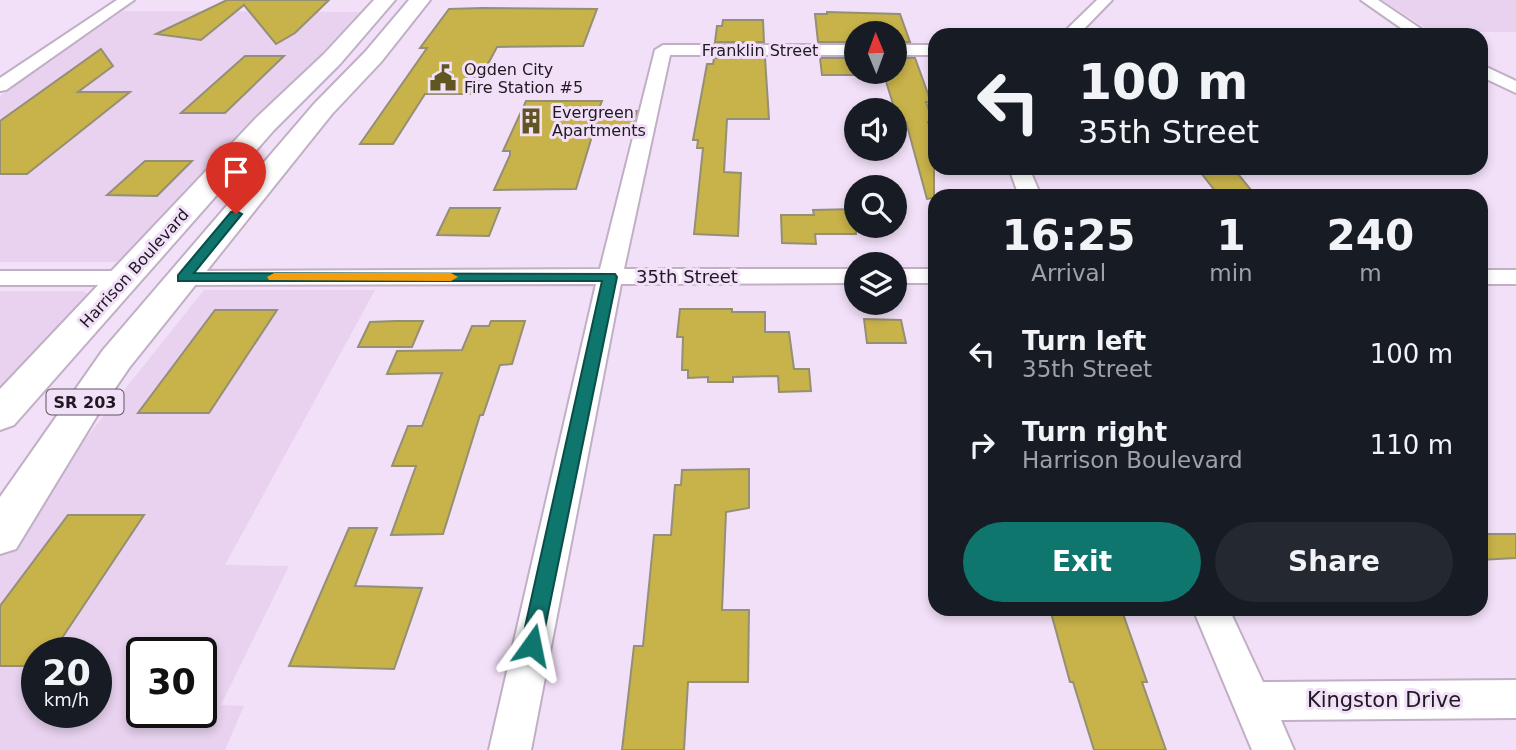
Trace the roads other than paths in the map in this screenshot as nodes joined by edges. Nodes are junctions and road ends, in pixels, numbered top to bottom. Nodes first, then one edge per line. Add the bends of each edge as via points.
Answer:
1 (127, 0) edge
2 (385, 0) edge
3 (420, 0) edge
4 (1105, 0) edge
5 (1368, 0) edge
6 (1076, 28) edge
7 (1411, 28) edge
8 (844, 50) edge
9 (907, 50) edge
10 (928, 50) edge
11 (1488, 74) edge
12 (0, 86) edge
13 (1516, 88) edge
14 (928, 275) edge
15 (844, 276) edge
16 (907, 276) edge
17 (610, 277) junction
18 (1488, 277) edge
19 (1516, 277) edge
20 (0, 278) edge
21 (125, 278) junction
22 (183, 278) junction
23 (0, 415) edge
24 (0, 535) edge
25 (1214, 616) edge
26 (1516, 699) edge
27 (1252, 701) junction
28 (510, 750) edge
29 (1273, 750) edge

1 - 12 street
2 - 21 main road, Harrison Boulevard / SR 203
3 - 22 main road, SR 203
4 - 6 street
5 - 7 street
8 - 17 street, Franklin Street via 663,50
9 - 10 street
11 - 13 street
14 - 16 street
15 - 17 street, 35th Street
17 - 22 street, 35th Street
17 - 28 street
18 - 19 street
20 - 21 street
21 - 23 main road, Harrison Boulevard / SR 203
22 - 24 main road, SR 203 via 89,396
25 - 27 street
26 - 27 street, Kingston Drive
27 - 29 street

